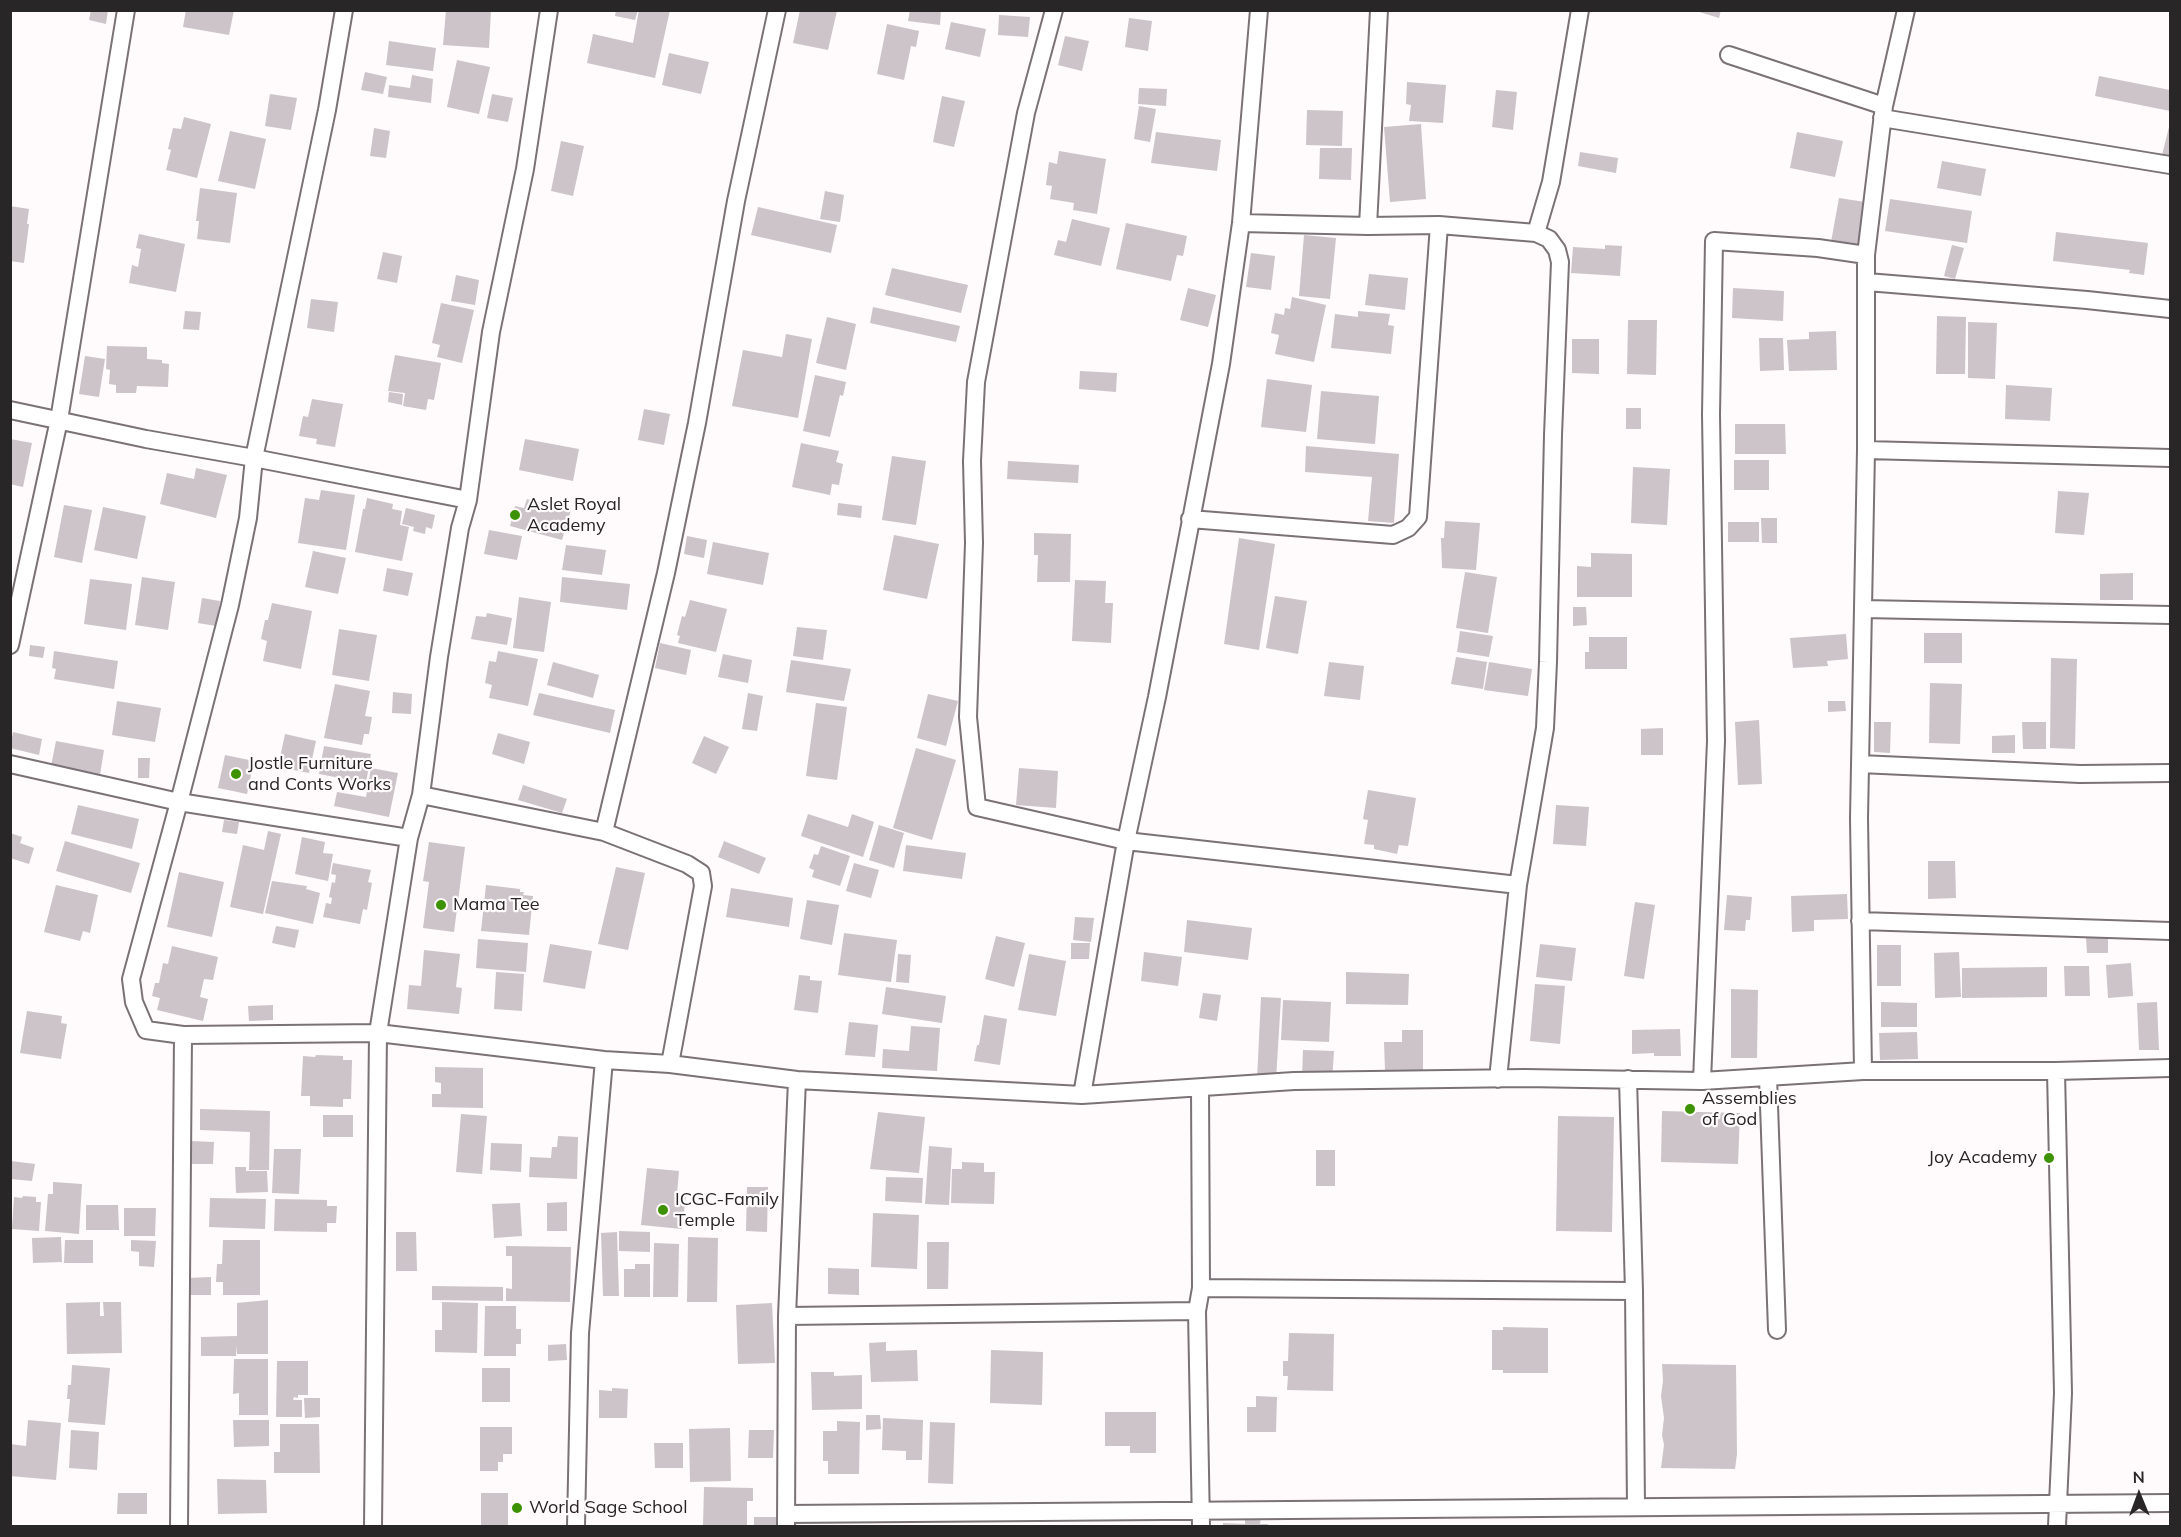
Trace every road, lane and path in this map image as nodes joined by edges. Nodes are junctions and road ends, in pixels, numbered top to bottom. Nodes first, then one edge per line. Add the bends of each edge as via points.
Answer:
1 (126, 10) edge
2 (344, 10) edge
3 (549, 10) edge
4 (777, 10) edge
5 (1054, 10) edge
6 (1259, 10) edge
7 (1379, 10) edge
8 (1581, 10) edge
9 (1906, 10) edge
10 (1729, 55) dead end
11 (1883, 112) junction
12 (2170, 165) edge
13 (1241, 223) junction
14 (1439, 225) junction
15 (1368, 226) junction
16 (1536, 233) junction
17 (1866, 255) junction
18 (1867, 282) junction
19 (2170, 309) edge
20 (10, 410) edge
21 (59, 420) junction
22 (1866, 450) junction
23 (254, 458) junction
24 (2170, 458) edge
25 (468, 501) junction
26 (1190, 519) junction
27 (1863, 609) junction
28 (2170, 615) edge
29 (10, 645) edge
30 (10, 764) edge
31 (1860, 764) junction
32 (2170, 773) edge
33 (421, 795) junction
34 (178, 802) junction
35 (604, 832) junction
36 (409, 838) junction
37 (1126, 841) junction
38 (1518, 885) junction
39 (1860, 921) junction
40 (2170, 931) edge
41 (378, 1033) junction
42 (183, 1035) junction
43 (604, 1060) junction
44 (670, 1064) junction
45 (2170, 1068) edge
46 (1863, 1071) junction
47 (2056, 1071) junction
48 (1768, 1077) junction
49 (1498, 1079) junction
50 (1628, 1079) junction
51 (797, 1080) junction
52 (1702, 1081) junction
53 (1200, 1088) junction
54 (1082, 1095) junction
55 (1201, 1288) junction
56 (1634, 1291) junction
57 (1197, 1311) junction
58 (787, 1316) junction
59 (1778, 1330) dead end
60 (2170, 1503) edge
61 (2057, 1505) junction
62 (1636, 1508) junction
63 (1201, 1519) edge
64 (786, 1520) edge
65 (1000, 1520) edge
66 (179, 1527) edge
67 (374, 1527) edge
68 (576, 1527) edge
69 (2057, 1527) edge

1 - 21 street
2 - 23 street via 327,110
3 - 25 street via 525,170 491,332
4 - 35 street via 736,201 666,573
5 - 37 street via 1026,112 976,382 968,717 977,807
6 - 13 street
7 - 15 street
8 - 16 street via 1551,182
9 - 11 street
10 - 11 street
11 - 12 street
11 - 17 street
13 - 15 street
13 - 26 street via 1221,364
14 - 15 street
14 - 16 street
14 - 26 street via 1418,517 1408,528 1393,535
16 - 38 street via 1549,239 1560,262 1545,717
17 - 18 street
17 - 52 street via 1714,241 1711,414 1716,741
18 - 19 street
18 - 22 street
20 - 21 street
21 - 23 street
21 - 29 street
22 - 24 street
22 - 27 street
23 - 25 street
23 - 34 street via 248,518 230,605
25 - 33 street via 439,657
26 - 37 street
27 - 28 street
27 - 31 street
30 - 34 street
31 - 32 street via 2080,774
31 - 39 street
33 - 35 street
33 - 36 street
34 - 36 street
34 - 42 street via 131,979 134,1002 146,1030
35 - 44 street via 701,873 703,886
36 - 41 street
37 - 38 street
37 - 54 street
38 - 49 street
39 - 40 street
39 - 46 street
41 - 42 street
41 - 43 street
41 - 67 street
42 - 66 street
43 - 44 street
43 - 68 street via 580,1333
44 - 51 street
45 - 47 street
46 - 47 street
46 - 48 street
47 - 61 street via 2063,1393
48 - 52 street
48 - 59 street
49 - 50 street
49 - 53 street via 1294,1081
50 - 52 street
50 - 56 street
51 - 54 street
51 - 58 street
53 - 54 street
53 - 55 street
55 - 56 street
55 - 57 street
56 - 62 street
57 - 58 street
57 - 63 street
58 - 64 street
60 - 61 street
61 - 62 street
61 - 69 street
62 - 63 street
63 - 65 street
64 - 65 street

